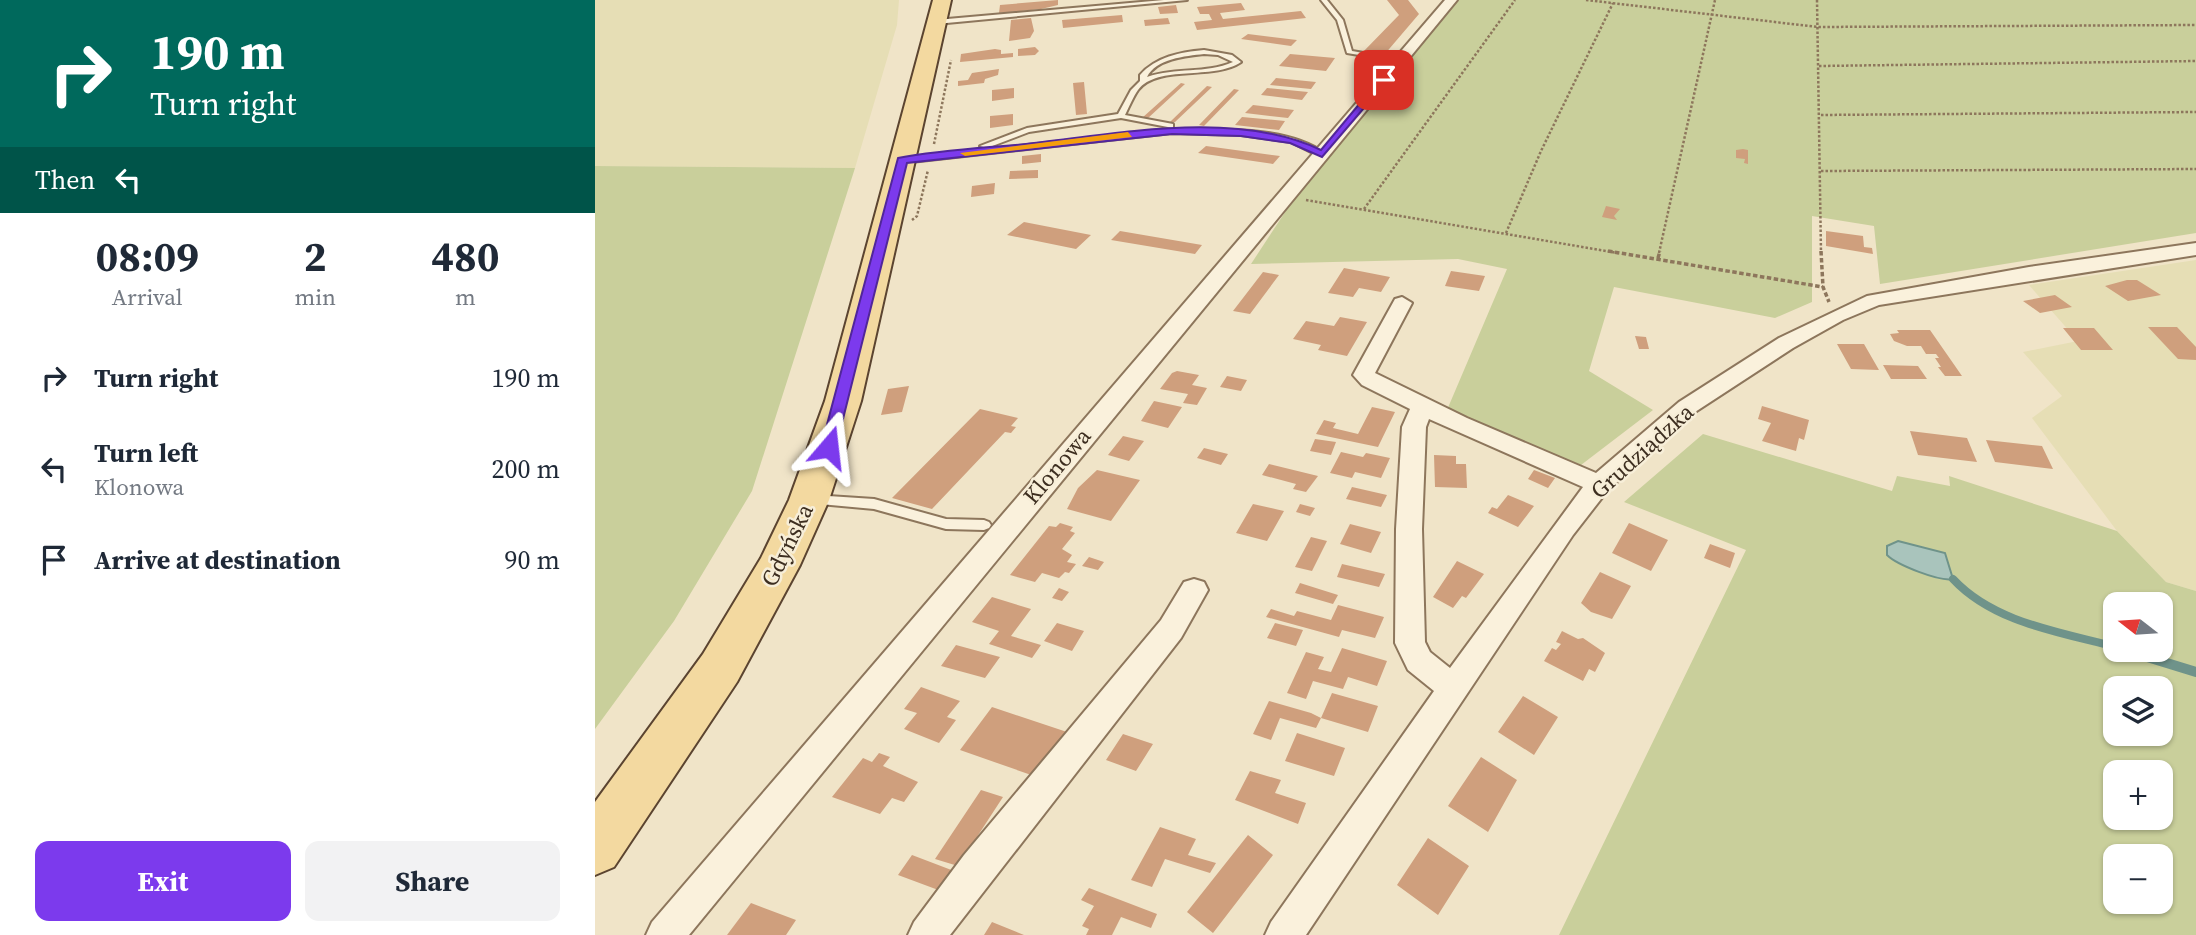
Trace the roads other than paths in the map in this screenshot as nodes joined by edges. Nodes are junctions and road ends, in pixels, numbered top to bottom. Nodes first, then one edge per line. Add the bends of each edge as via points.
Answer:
1 (1184, 0) edge
2 (1324, 0) edge
3 (1451, 0) edge
4 (939, 11) edge
5 (1399, 61) junction
6 (1144, 82) junction
7 (1121, 116) junction
8 (1198, 132) junction
9 (970, 152) junction
10 (1322, 154) junction
11 (902, 160) junction
12 (2196, 249) edge
13 (1402, 303) dead end
14 (1423, 406) junction
15 (1599, 484) junction
16 (809, 499) junction
17 (983, 525) dead end
18 (1194, 590) dead end
19 (1453, 688) junction
20 (595, 848) edge
21 (665, 935) edge
22 (927, 935) edge
23 (1283, 935) edge

1 - 4 lane
2 - 5 lane via 1341,20 1349,52
3 - 5 street, Klonowa
4 - 11 main road, Gdyńska
5 - 10 street, Klonowa
6 - 6 lane via 1149,65 1169,57 1221,52 1238,62 1210,72 1165,74
6 - 7 lane
7 - 8 lane
7 - 9 lane via 1027,130
8 - 9 lane
8 - 10 lane via 1293,140
9 - 11 lane
10 - 21 street, Klonowa
11 - 16 main road, Gdyńska via 843,401
12 - 15 street, Grudziądzka via 1874,300 1786,343 1687,407
13 - 14 street via 1364,374
14 - 15 street
14 - 19 street via 1414,428 1410,643 1419,662
15 - 19 street, Grudziądzka
16 - 17 lane via 874,505 946,524
16 - 20 main road, Gdyńska via 779,565 720,668
18 - 22 street via 1171,629
19 - 23 street, Grudziądzka

